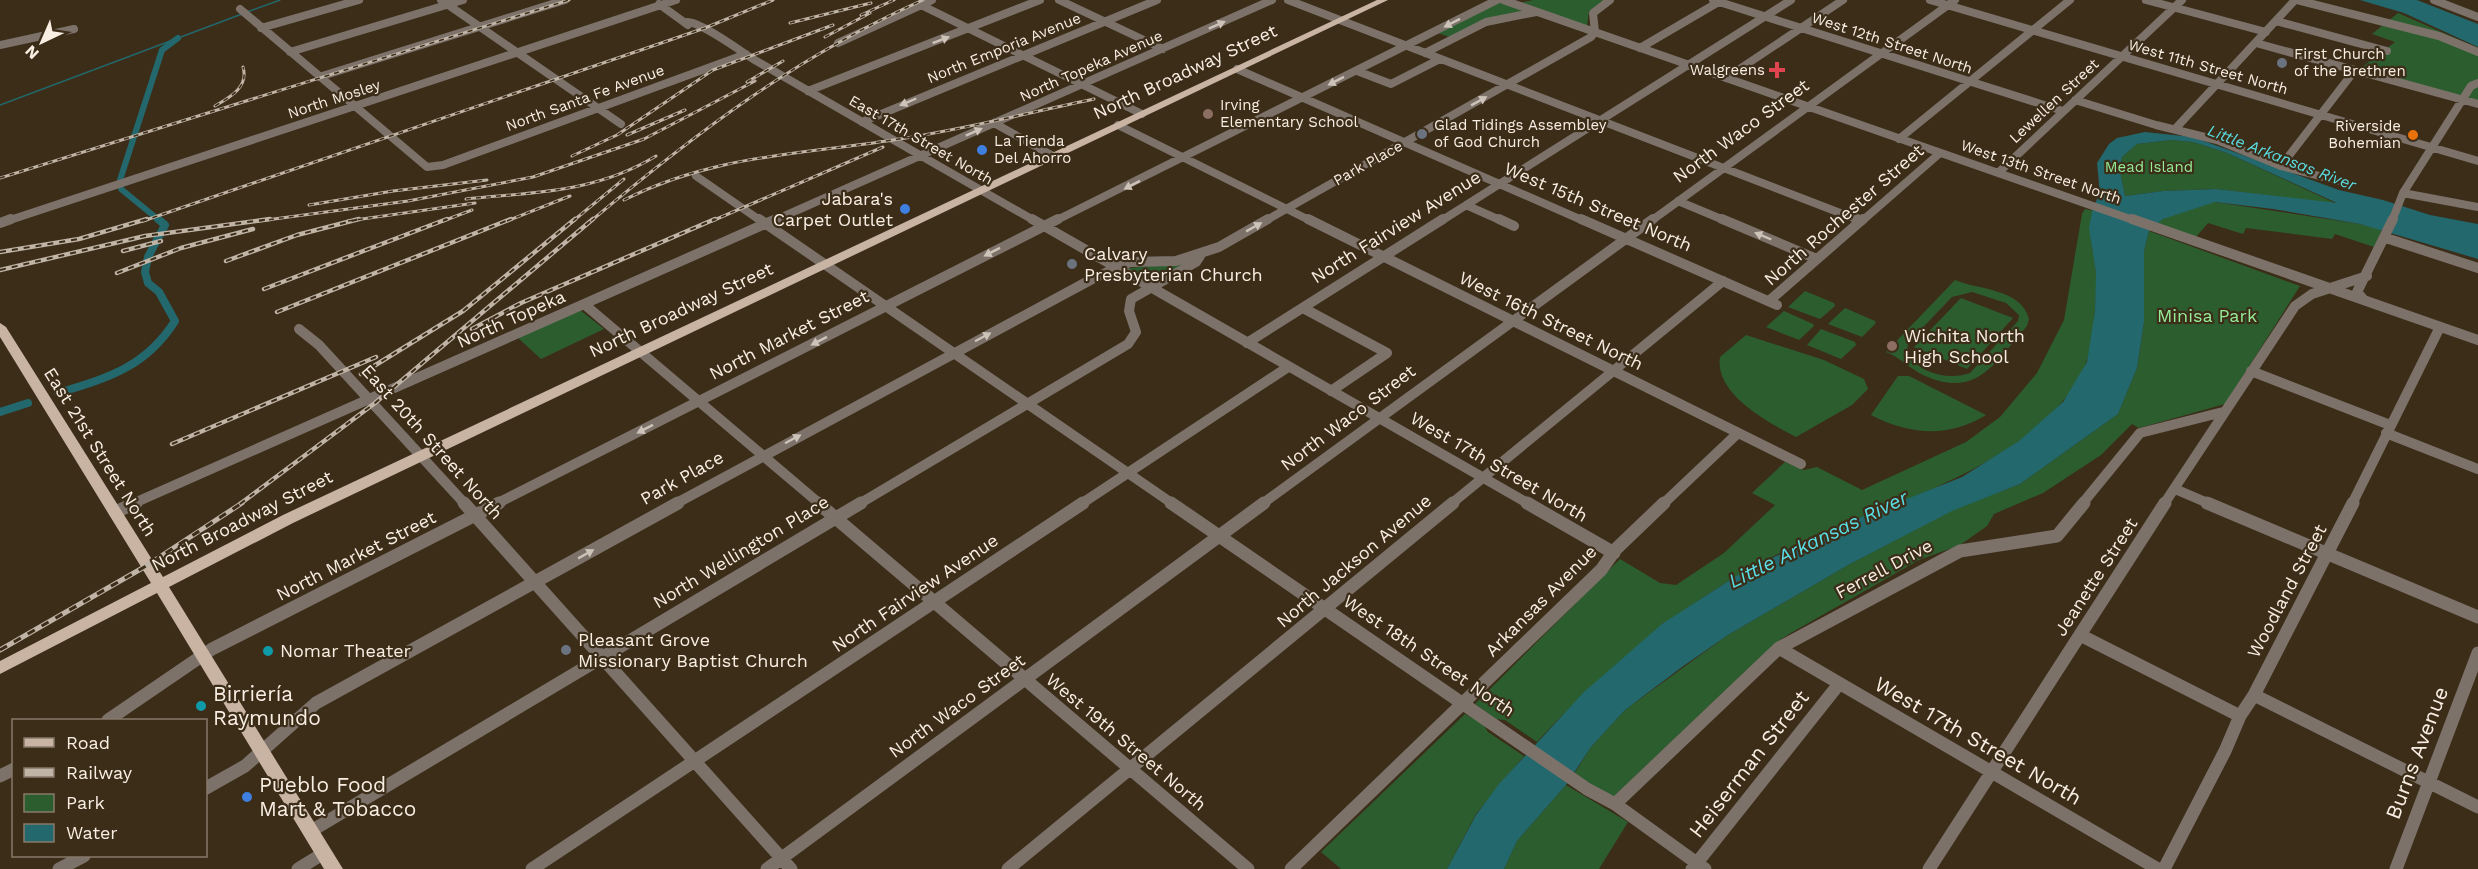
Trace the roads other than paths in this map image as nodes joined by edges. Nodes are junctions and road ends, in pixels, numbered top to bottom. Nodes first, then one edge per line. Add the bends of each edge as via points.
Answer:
1 (359, 0) edge
2 (463, 0) edge
3 (565, 0) edge
4 (652, 0) edge
5 (675, 0) edge
6 (932, 0) edge
7 (1040, 0) edge
8 (1059, 0) edge
9 (1157, 0) edge
10 (1272, 0) edge
11 (1288, 0) edge
12 (1384, 0) edge
13 (1497, 0) edge
14 (1503, 0) edge
15 (1610, 0) edge
16 (1791, 0) edge
17 (1844, 0) edge
18 (1930, 0) edge
19 (1955, 0) edge
20 (2070, 0) edge
21 (2146, 0) edge
22 (2182, 0) edge
23 (2298, 0) edge
24 (2434, 0) edge
25 (1718, 1) edge
26 (444, 2) edge
27 (2457, 4) edge
28 (661, 5) junction
29 (921, 5) junction
30 (1948, 5) junction
31 (2174, 8) junction
32 (240, 9) dead end
33 (1536, 12) junction
34 (1765, 17) junction
35 (2478, 17) edge
36 (1340, 21) junction
37 (2276, 21) junction
38 (1104, 22) junction
39 (479, 27) junction
40 (261, 28) junction
41 (1801, 28) junction
42 (74, 29) dead end
43 (970, 29) junction
44 (2032, 30) junction
45 (1594, 32) junction
46 (2266, 32) junction
47 (838, 43) dead end
48 (2256, 43) junction
49 (0, 45) edge
50 (1407, 46) junction
51 (1640, 48) junction
52 (1163, 49) junction
53 (2387, 51) dead end
54 (290, 52) junction
55 (2478, 52) edge
56 (517, 53) junction
57 (1425, 53) junction
58 (746, 54) junction
59 (1023, 54) junction
60 (1881, 54) junction
61 (2122, 56) junction
62 (1440, 58) junction
63 (1687, 65) junction
64 (1237, 69) junction
65 (1357, 70) junction
66 (2355, 70) junction
67 (319, 77) junction
68 (1726, 78) junction
69 (1969, 81) junction
70 (2478, 82) edge
71 (1508, 84) junction
72 (2217, 84) junction
73 (1082, 85) junction
74 (808, 91) junction
75 (1302, 98) junction
76 (2075, 99) junction
77 (2462, 100) junction
78 (2478, 105) edge
79 (354, 106) junction
80 (1808, 107) junction
81 (597, 108) junction
82 (2063, 111) junction
83 (1142, 114) junction
84 (2321, 114) junction
85 (1599, 120) junction
86 (862, 122) junction
87 (994, 123) junction
88 (621, 124) dead end
89 (1118, 125) junction
90 (2175, 129) junction
91 (1899, 139) junction
92 (1404, 142) junction
93 (2432, 147) junction
94 (1940, 153) junction
95 (920, 155) junction
96 (1053, 156) junction
97 (1184, 158) junction
98 (2478, 161) edge
99 (2281, 166) junction
100 (1723, 168) junction
101 (1998, 173) junction
102 (696, 176) dead end
103 (2339, 181) dead end
104 (1498, 184) junction
105 (981, 190) junction
106 (2402, 196) junction
107 (1678, 201) junction
108 (1466, 204) junction
109 (2478, 207) edge
110 (1286, 209) junction
111 (0, 211) edge
112 (1861, 221) junction
113 (3, 222) edge
114 (765, 224) junction
115 (1514, 226) dead end
116 (1045, 227) junction
117 (2387, 235) junction
118 (1626, 239) junction
119 (1202, 254) junction
120 (1383, 257) junction
121 (1817, 259) junction
122 (824, 264) junction
123 (1116, 268) junction
124 (2478, 268) edge
125 (2368, 272) junction
126 (2294, 277) junction
127 (1723, 281) junction
128 (1150, 287) junction
129 (2324, 287) junction
130 (2300, 293) junction
131 (2367, 302) junction
132 (1773, 303) joint
133 (585, 304) junction
134 (2295, 306) junction
135 (885, 307) junction
136 (1303, 308) junction
137 (1512, 321) junction
138 (0, 327) edge
139 (2440, 327) junction
140 (299, 329) dead end
141 (2478, 340) edge
142 (1247, 343) junction
143 (639, 351) junction
144 (952, 353) junction
145 (1288, 366) junction
146 (1612, 371) junction
147 (2251, 371) junction
148 (1331, 391) junction
149 (370, 400) junction
150 (698, 402) junction
151 (1026, 404) junction
152 (2223, 412) junction
153 (1379, 418) junction
154 (2388, 429) junction
155 (1738, 433) junction
156 (421, 455) junction
157 (761, 457) junction
158 (1801, 464) dead end
159 (2478, 469) edge
160 (1128, 474) junction
161 (1483, 478) junction
162 (2175, 489) junction
163 (116, 512) junction
164 (476, 515) junction
165 (835, 519) junction
166 (1220, 537) junction
167 (1614, 553) junction
168 (2328, 553) junction
169 (535, 583) junction
170 (158, 585) junction
171 (933, 602) junction
172 (1325, 609) junction
173 (2478, 617) edge
174 (2080, 635) junction
175 (1779, 648) junction
176 (2478, 653) edge
177 (204, 655) junction
178 (602, 658) junction
179 (0, 668) edge
180 (1025, 681) junction
181 (1839, 684) junction
182 (2254, 695) junction
183 (1464, 704) junction
184 (2240, 716) junction
185 (109, 719) edge
186 (262, 751) junction
187 (695, 761) junction
188 (1130, 770) junction
189 (1991, 773) junction
190 (2428, 782) junction
191 (207, 787) edge
192 (1615, 804) junction
193 (2478, 807) edge
194 (311, 831) junction
195 (324, 853) junction
196 (80, 857) edge
197 (787, 863) edge
198 (1698, 867) edge
199 (59, 869) edge
200 (298, 869) edge
201 (334, 869) edge
202 (532, 869) edge
203 (767, 869) edge
204 (1008, 869) edge
205 (1248, 869) edge
206 (1291, 869) edge
207 (1929, 869) edge
208 (2158, 869) edge
209 (2164, 869) edge
210 (2396, 869) edge

1 - 40 street
2 - 26 street
3 - 39 street
4 - 28 street, East 17th Street North
5 - 28 street, North Mosley
6 - 29 street
7 - 43 street
8 - 38 street
9 - 38 street, North Emporia Avenue
52 -> 10 street, North Topeka Avenue
11 - 36 street
12 - 36 main road, North Broadway Street
13 -> 50 street, North Market Street
14 - 33 street, West 13th Street North
15 - 45 street via 1593,13
16 - 34 street, North Fairview Avenue
17 - 41 street
18 - 30 street, West 11th Street North
19 - 30 street, North Waco Street
20 - 44 street
21 - 31 street
22 - 31 street, Lewellen Street
23 - 37 street
23 - 55 street via 2439,36
24 - 27 street
25 - 34 street, West 12th Street North
25 - 51 street
26 - 39 street
26 - 54 street
27 - 35 street
28 - 56 street, North Mosley
28 - 58 street, East 17th Street North via 703,34 713,35
29 - 43 street
29 - 47 street
30 - 44 street, West 11th Street North
30 - 60 street, North Waco Street
31 - 46 street
31 - 61 street, Lewellen Street
32 - 40 street
33 - 45 street, West 13th Street North
33 - 57 street via 1486,22
34 - 41 street, West 12th Street North
34 - 63 street, North Fairview Avenue
36 - 50 street
36 - 64 main road, North Broadway Street
37 - 46 street
37 - 53 street
38 - 52 street
38 - 59 street, North Emporia Avenue
39 - 56 street
39 - 67 street
40 - 54 street
41 - 60 street, West 12th Street North
41 - 68 street
42 - 49 street
43 - 59 street
74 -> 43 street
44 - 61 street, West 11th Street North
44 - 69 street
45 - 51 street, West 13th Street North
45 - 71 street, Park Place
46 - 48 street
48 - 66 street
48 - 72 street
50 - 57 street
50 - 65 street, North Market Street
51 - 63 street, West 13th Street North
52 - 73 street, North Topeka Avenue
54 - 67 street
56 - 79 street, North Mosley
56 - 81 street
57 - 62 street
58 - 74 street, East 17th Street North
58 - 81 street, North Santa Fe Avenue
59 - 73 street
59 -> 86 street, North Emporia Avenue
60 - 69 street, West 12th Street North
60 - 80 street, North Waco Street
61 - 72 street, West 11th Street North
61 - 76 street, Lewellen Street
62 - 65 street via 1391,84
62 - 71 street
63 - 68 street, West 13th Street North
63 - 85 street, North Fairview Avenue
64 - 75 street, West 15th Street North
64 - 83 main road, North Broadway Street
65 -> 75 street, North Market Street
66 - 77 street
66 - 84 street
67 - 79 street
68 - 80 street, West 13th Street North
69 - 82 street, West 12th Street North
69 - 91 street
70 - 77 street
71 - 85 street
92 -> 71 street, Park Place
72 - 84 street, West 11th Street North
72 - 90 street
73 - 83 street
73 - 87 street, North Topeka Avenue
74 - 86 street, East 17th Street North
75 - 92 street, West 15th Street North
75 - 97 street, North Market Street
76 - 82 street, Lewellen Street
76 - 90 street
77 - 78 street
77 - 93 street
79 - 81 street, North Santa Fe Avenue via 422,164 434,167
79 - 113 street, North Mosley
80 - 91 street, West 13th Street North
80 - 100 street, North Waco Street
81 - 88 street
82 - 101 street, Lewellen Street
83 - 89 main road, North Broadway Street
84 - 93 street, West 11th Street North
84 - 99 street
85 - 100 street
85 - 104 street, North Fairview Avenue
86 - 95 street, East 17th Street North
95 -> 87 street, North Topeka Avenue
87 - 96 street
89 - 96 main road, North Broadway Street
89 - 97 street, West 16th Street North
90 - 99 street via 2224,142
91 - 94 street, West 13th Street North
92 - 104 street, West 15th Street North
92 - 110 street, Park Place
93 - 98 street, West 11th Street North
93 - 106 street
94 - 101 street, West 13th Street North
94 - 112 street, North Rochester Street
95 - 105 street, East 17th Street North
95 - 114 street, North Topeka
96 - 105 main road, North Broadway Street
97 - 110 street, West 16th Street North
97 -> 116 street, North Market Street
99 - 103 street
100 - 107 street, North Waco Street
100 - 112 street
101 - 126 street, West 13th Street North
102 - 114 street, West 18th Street North
104 - 108 street, North Fairview Avenue
104 - 118 street, West 15th Street North
105 - 116 street, East 17th Street North
105 - 122 main road, North Broadway Street
106 - 109 street
106 - 117 street
107 - 118 street, North Waco Street
121 -> 107 street
108 - 115 street
108 - 120 street, North Fairview Avenue
119 -> 110 street, Park Place
110 - 120 street, West 16th Street North
111 - 113 street
112 - 121 street, North Rochester Street
114 - 122 street, West 18th Street North
114 - 133 street, North Topeka
116 - 123 street, East 17th Street North
116 -> 135 street, North Market Street
117 - 124 street
117 - 125 street
118 - 127 street, West 15th Street North
118 - 137 street, North Waco Street
119 - 123 street, Park Place via 1176,261 1140,261
119 - 128 street, Park Place via 1196,262
120 - 136 street, North Fairview Avenue
120 - 137 street, West 16th Street North
121 - 132 street, North Rochester Street
122 - 135 street, West 18th Street North
122 - 143 main road, North Broadway Street
123 - 128 street, West 17th Street North
144 -> 123 street, Park Place
125 - 129 street
125 - 131 street via 2356,292
126 - 129 street, West 13th Street North
126 - 130 street via 2304,285
127 - 132 street, West 15th Street North
127 - 146 street, North Jackson Avenue
128 - 142 street, West 17th Street North
128 - 151 street, North Wellington Place via 1128,304 1129,315 1137,327 1134,338
129 - 130 street
129 - 131 street, West 13th Street North
129 - 134 street, Jeanette Street
130 - 134 street, Jeanette Street via 2294,300
131 - 139 street, West 13th Street North
133 - 143 street, West 19th Street North
133 - 149 street, North Topeka
134 - 147 street, Jeanette Street
135 - 144 street, West 18th Street North
135 -> 150 street, North Market Street
136 - 142 street, North Fairview Avenue
136 - 148 street via 1387,353
137 - 146 street, West 16th Street North
137 - 153 street, North Waco Street
138 - 163 main road, East 21st Street North
139 - 141 street, West 13th Street North
139 - 154 street, Woodland Street
140 - 149 street, East 20th Street North
142 - 145 street, West 17th Street North
143 - 150 street, West 19th Street North
143 - 156 main road, North Broadway Street
144 - 151 street, West 18th Street North
157 -> 144 street, Park Place
145 - 148 street, West 17th Street North
145 - 160 street, North Fairview Avenue
146 - 155 street, West 16th Street North
146 - 161 street, North Jackson Avenue
147 - 152 street, Jeanette Street
147 - 154 street
148 - 153 street, West 17th Street North
149 - 156 street, East 20th Street North
149 - 163 street, North Topeka
150 - 157 street, West 19th Street North
150 -> 164 street, North Market Street
151 - 160 street, West 18th Street North
151 - 165 street, North Wellington Place
152 - 162 street, Jeanette Street
152 - 175 street, Ferrell Drive via 2140,433 2057,536 1946,556
153 - 161 street, West 17th Street North
153 - 166 street, North Waco Street
154 - 159 street
154 - 168 street, Woodland Street
155 - 158 street, West 16th Street North
155 - 167 street, Arkansas Avenue
156 - 164 street, East 20th Street North
156 - 170 main road, North Broadway Street
157 - 165 street, West 19th Street North
169 -> 157 street, Park Place
160 - 166 street, West 18th Street North
160 - 171 street, North Fairview Avenue
161 - 167 street, West 17th Street North
161 - 172 street, North Jackson Avenue
162 - 168 street
162 - 174 street, Jeanette Street
163 - 170 main road, East 21st Street North
164 - 169 street, East 20th Street North
164 - 177 street, North Market Street
165 - 171 street, West 19th Street North
165 - 178 street, North Wellington Place
166 - 172 street, West 18th Street North
166 - 180 street, North Waco Street
167 - 183 street, Arkansas Avenue
168 - 173 street
168 - 182 street, Woodland Street
169 - 178 street, East 20th Street North
169 - 186 street, Park Place via 316,703
170 - 177 main road, East 21st Street North
170 - 179 main road, North Broadway Street
171 - 180 street, West 19th Street North
171 - 187 street, North Fairview Avenue
172 - 183 street, West 18th Street North
172 - 188 street, North Jackson Avenue
174 - 184 street
174 - 189 street, Jeanette Street
175 - 181 street, West 17th Street North
175 - 192 street, Ferrell Drive
176 - 190 street, Burns Avenue
177 - 185 street, North Market Street
177 - 186 main road, East 21st Street North
178 - 187 street, East 20th Street North
178 - 194 street, North Wellington Place
180 - 188 street, West 19th Street North
180 - 197 street, North Waco Street
181 - 189 street, West 17th Street North
181 - 198 street, Heiserman Street
182 - 184 street, Woodland Street
182 - 190 street
183 - 192 street, West 18th Street North
183 - 206 street, Arkansas Avenue
184 - 209 street, Woodland Street
186 - 191 street, Park Place via 245,766
186 - 194 main road, East 21st Street North
187 - 197 street, East 20th Street North
187 - 202 street, North Fairview Avenue
188 - 204 street, North Jackson Avenue
188 - 205 street, West 19th Street North
189 - 207 street, Jeanette Street
189 - 208 street, West 17th Street North
190 - 193 street
190 - 210 street, Burns Avenue
192 - 198 street, West 18th Street North
194 - 195 main road, East 21st Street North
195 - 200 street
195 - 201 main road, East 21st Street North
196 - 199 street
197 - 203 street, North Waco Street

